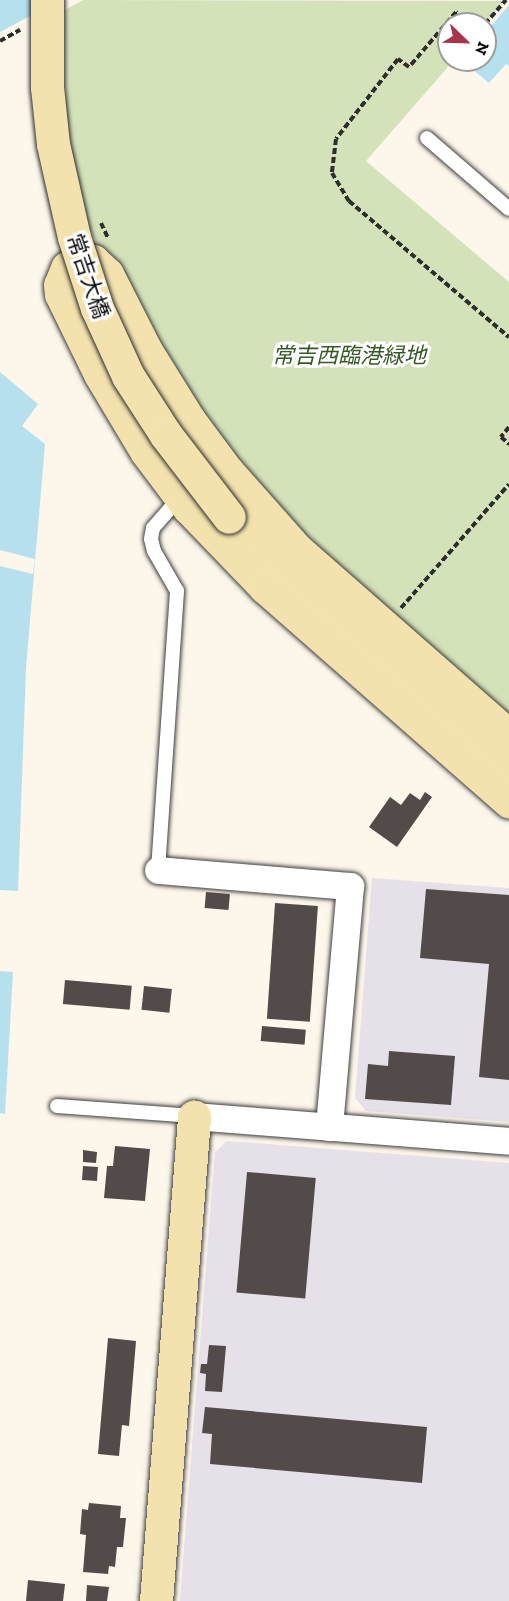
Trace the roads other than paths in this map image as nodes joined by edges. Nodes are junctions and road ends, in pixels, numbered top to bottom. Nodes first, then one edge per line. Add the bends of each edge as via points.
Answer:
1 (47, 0) edge
2 (427, 138) dead end
3 (509, 209) edge
4 (180, 497) junction
5 (509, 736) edge
6 (509, 768) edge
7 (509, 801) edge
8 (158, 870) joint
9 (57, 1106) dead end
10 (194, 1116) junction
11 (330, 1126) junction
12 (509, 1141) edge
13 (156, 1601) edge

1 - 6 street, 常吉大橋, bridge via 47,87 53,144 74,237 97,308 128,376 166,435 229,517 286,573
2 - 3 lane
4 - 5 street via 146,451 70,314 60,285 67,268 77,261 93,261 107,274 145,349 189,420 227,471 297,550
4 - 7 street via 265,587
4 - 8 lane via 153,528 151,539 177,591
8 - 11 street via 350,886
9 - 10 lane
10 - 11 street
10 - 13 street
11 - 12 street

